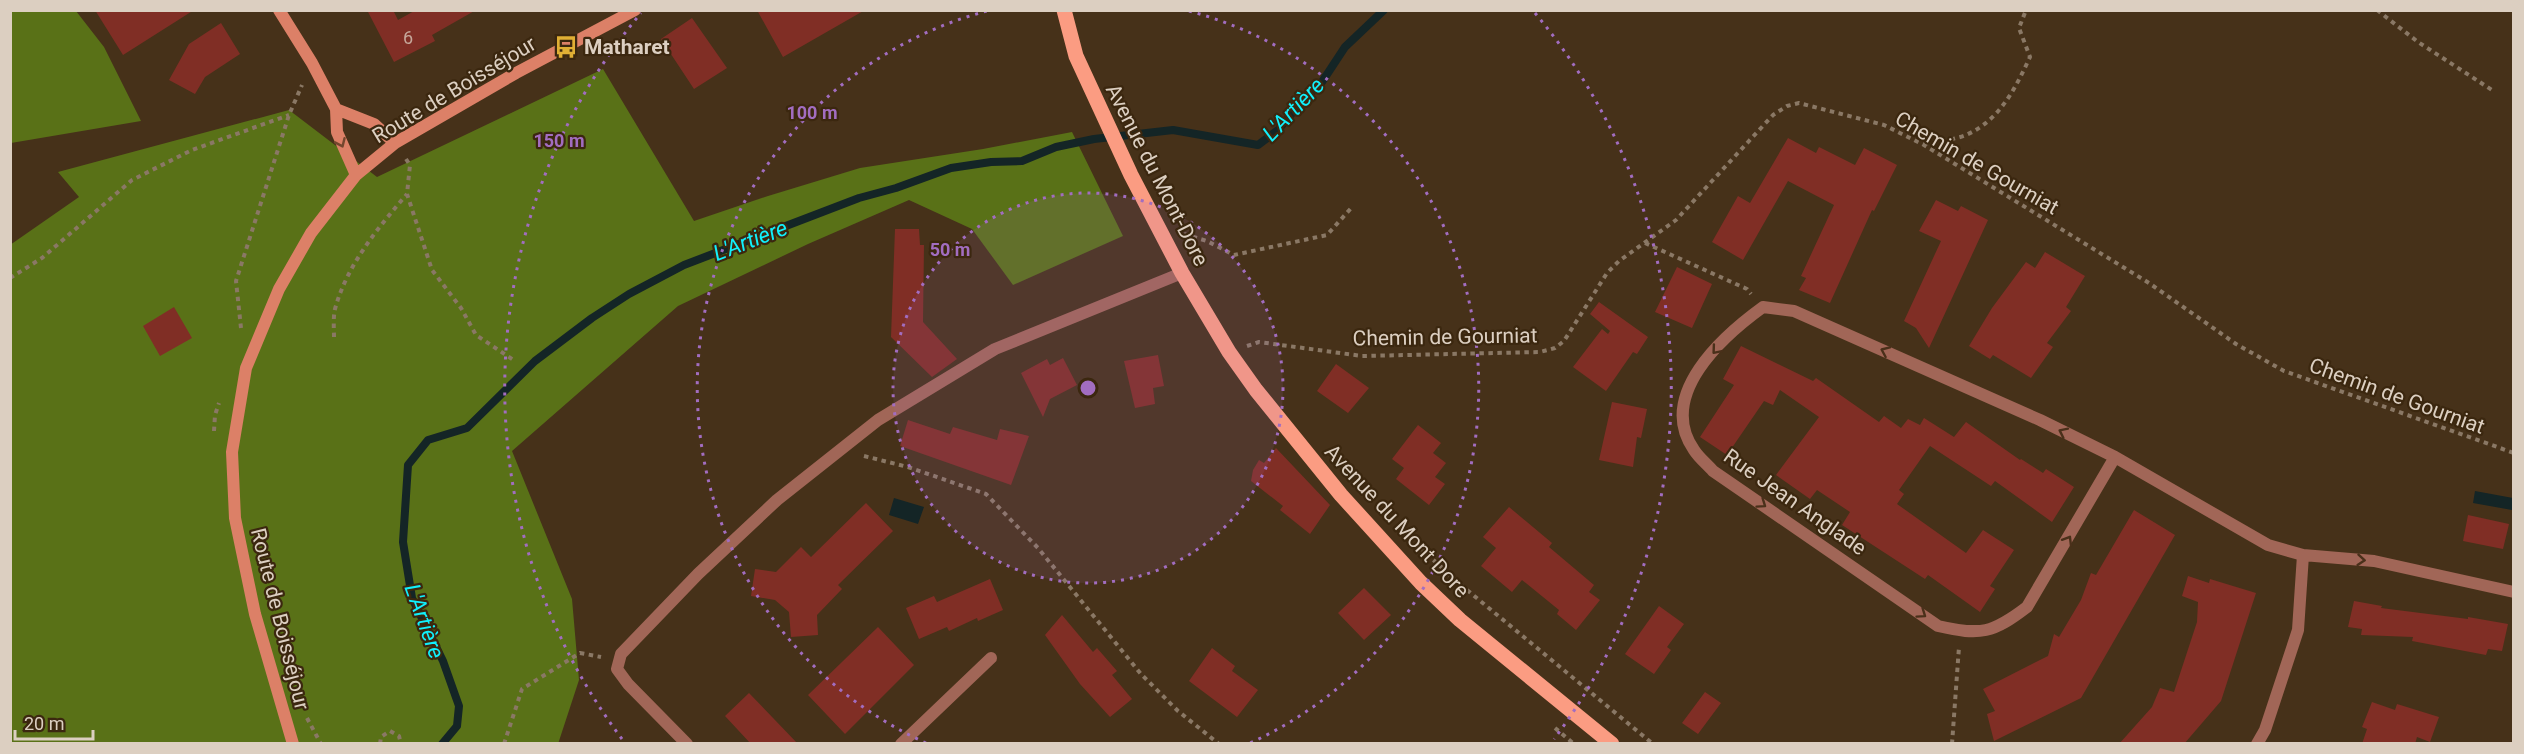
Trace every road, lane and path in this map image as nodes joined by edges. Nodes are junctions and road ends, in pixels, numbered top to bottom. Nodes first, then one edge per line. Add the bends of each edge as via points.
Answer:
1 (279, 10) edge
2 (635, 10) edge
3 (1064, 10) edge
4 (2026, 10) edge
5 (2377, 10) edge
6 (312, 63) junction
7 (2495, 92) dead end
8 (336, 109) junction
9 (290, 115) junction
10 (395, 143) junction
11 (1924, 144) junction
12 (356, 175) junction
13 (407, 194) junction
14 (1353, 206) dead end
15 (1157, 226) junction
16 (1644, 243) junction
17 (1182, 273) junction
18 (10, 278) edge
19 (1763, 307) junction
20 (257, 338) junction
21 (334, 338) dead end
22 (1230, 352) junction
23 (515, 361) dead end
24 (840, 450) junction
25 (2514, 453) edge
26 (2115, 458) junction
27 (1413, 541) dead end
28 (2303, 555) junction
29 (2514, 591) edge
30 (1965, 632) junction
31 (991, 658) dead end
32 (619, 661) junction
33 (292, 744) edge
34 (380, 744) edge
35 (401, 744) edge
36 (504, 744) edge
37 (687, 744) edge
38 (901, 744) edge
39 (1219, 744) edge
40 (1612, 744) edge
41 (1653, 744) edge
42 (1952, 744) edge
43 (2257, 744) edge

1 - 6 street
2 - 10 street, Route de Boisséjour
3 - 15 main road, Avenue du Mont-Dore via 1076,56
4 - 11 path via 2019,28 2030,57 1996,117 1965,135
5 - 7 path
6 - 8 street
6 - 9 path
8 - 10 street via 374,124
8 -> 12 street via 337,132
9 - 18 path via 192,150 132,180 42,258
9 - 20 path via 237,281 241,332
10 - 12 street, Route de Boisséjour
10 - 13 path via 410,165
11 - 16 path, Chemin de Gourniat via 1884,125 1799,103 1787,106 1773,115 1676,220
11 - 25 path, Chemin de Gourniat via 2149,283 2235,344 2284,371
12 - 20 street, Route de Boisséjour via 311,233
13 - 21 path via 355,262 335,310
13 - 23 path via 432,270 476,335
14 - 15 path via 1327,235 1234,255 1207,241
15 - 17 main road, Avenue du Mont-Dore
16 - 19 path via 1747,289
16 - 22 path, Chemin de Gourniat via 1607,273 1564,340 1555,348 1540,352 1362,356 1259,342
17 - 22 main road, Avenue du Mont-Dore
17 - 24 street via 995,349 878,420
26 -> 19 street via 2040,420 1794,311
19 -> 30 street, Rue Jean Anglade via 1734,329 1694,375 1684,398 1683,423 1693,450 1713,471 1938,626
20 - 33 street, Route de Boisséjour via 246,368 232,452 235,518 255,614
22 - 40 main road, Avenue du Mont Dore via 1341,495 1421,583 1460,620
24 - 32 street via 777,500 698,574 621,654
24 - 39 path via 908,467 986,494 1038,548 1141,674
26 - 28 street via 2268,545
30 -> 26 street, Rue Jean Anglade via 2005,625 2028,607
27 - 41 path
28 -> 29 street via 2374,561
28 - 43 street via 2298,630
30 - 42 path via 1959,648
31 - 38 street
32 - 36 path via 580,652 522,689
32 - 37 street via 617,669 628,684
34 - 35 path via 381,737 390,730 399,736

